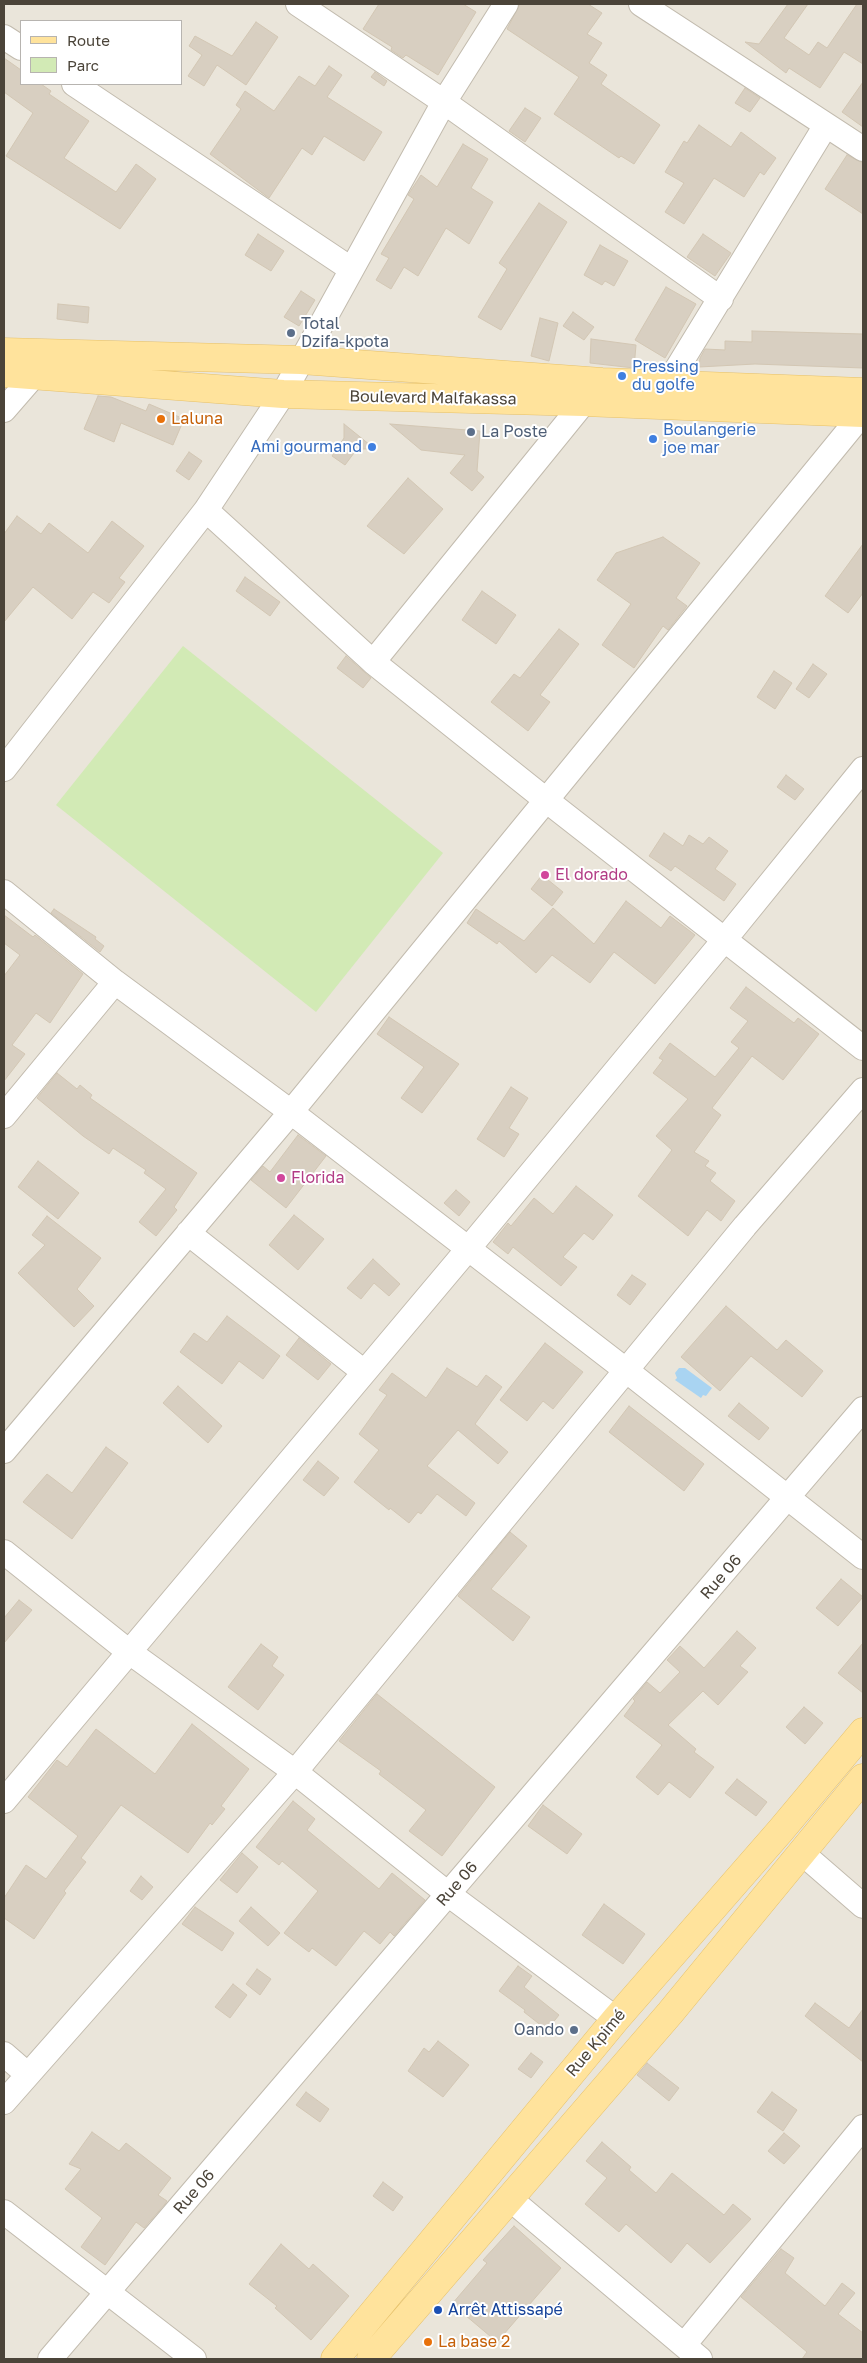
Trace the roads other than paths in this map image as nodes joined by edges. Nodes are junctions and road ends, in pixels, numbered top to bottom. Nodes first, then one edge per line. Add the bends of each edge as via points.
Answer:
1 (298, 4) edge
2 (506, 4) edge
3 (641, 4) edge
4 (4, 37) edge
5 (20, 47) edge
6 (75, 85) edge
7 (444, 102) junction
8 (826, 126) junction
9 (863, 149) edge
10 (351, 269) junction
11 (721, 299) junction
12 (4, 352) edge
13 (55, 354) junction
14 (301, 360) junction
15 (4, 373) edge
16 (33, 375) junction
17 (602, 382) junction
18 (667, 385) junction
19 (863, 392) edge
20 (282, 394) junction
21 (583, 402) junction
22 (4, 410) edge
23 (863, 413) edge
24 (206, 510) junction
25 (373, 662) junction
26 (4, 769) edge
27 (863, 769) edge
28 (546, 800) junction
29 (4, 892) edge
30 (725, 939) junction
31 (114, 982) junction
32 (863, 1048) edge
33 (863, 1090) edge
34 (291, 1112) junction
35 (4, 1116) edge
36 (188, 1233) junction
37 (468, 1249) junction
38 (628, 1371) junction
39 (364, 1372) junction
40 (863, 1409) edge
41 (4, 1451) edge
42 (789, 1498) junction
43 (4, 1552) edge
44 (863, 1557) edge
45 (128, 1651) junction
46 (863, 1732) edge
47 (295, 1772) junction
48 (863, 1778) edge
49 (4, 1801) edge
50 (802, 1853) junction
51 (448, 1894) junction
52 (863, 1906) edge
53 (616, 2019) junction
54 (4, 2054) edge
55 (27, 2074) junction
56 (4, 2102) edge
57 (863, 2127) edge
58 (509, 2198) junction
59 (4, 2212) edge
60 (107, 2293) junction
61 (692, 2352) edge
62 (50, 2359) edge
63 (194, 2359) edge
64 (335, 2359) edge
65 (371, 2359) edge

1 - 7 street
2 - 7 street
3 - 8 street
4 - 5 street
6 - 10 street
7 - 10 street
7 - 11 street
8 - 9 street
8 - 11 street
10 - 14 street
11 - 18 street
12 - 13 main road, Boulevard Malfakassa
13 - 14 main road, Boulevard Malfakassa
13 - 16 street
14 - 17 main road, Boulevard Malfakassa
14 - 20 street
15 - 16 main road, Boulevard Malfakassa
16 - 20 main road, Boulevard Malfakassa
16 - 22 street
17 - 18 main road, Boulevard Malfakassa
17 - 21 street
18 - 19 main road, Boulevard Malfakassa
20 - 21 main road, Boulevard Malfakassa
20 - 24 street
21 - 23 main road, Boulevard Malfakassa
21 - 25 street
23 - 28 street
24 - 25 street
24 - 26 street
25 - 28 street
27 - 30 street
28 - 30 street
28 - 34 street
29 - 31 street
30 - 32 street
30 - 37 street
31 - 34 street
31 - 35 street
33 - 38 street via 745,1226
34 - 36 street
34 - 37 street
36 - 39 street
36 - 41 street
37 - 38 street
37 - 39 street
38 - 42 street
38 - 47 street
39 - 45 street
40 - 42 street, Rue 06
42 - 44 street
42 - 51 street, Rue 06
43 - 45 street
45 - 47 street
45 - 49 street
46 - 53 main road, Rue Kpimé
47 - 51 street
47 - 55 street
48 - 50 main road
50 - 52 street
50 - 58 main road via 670,2013
51 - 53 street
51 - 60 street, Rue 06
53 - 64 main road, Rue Kpimé
54 - 55 street
55 - 56 street
57 - 61 street
58 - 61 street
58 - 65 main road
59 - 60 street
60 - 62 street, Rue 06
60 - 63 street

